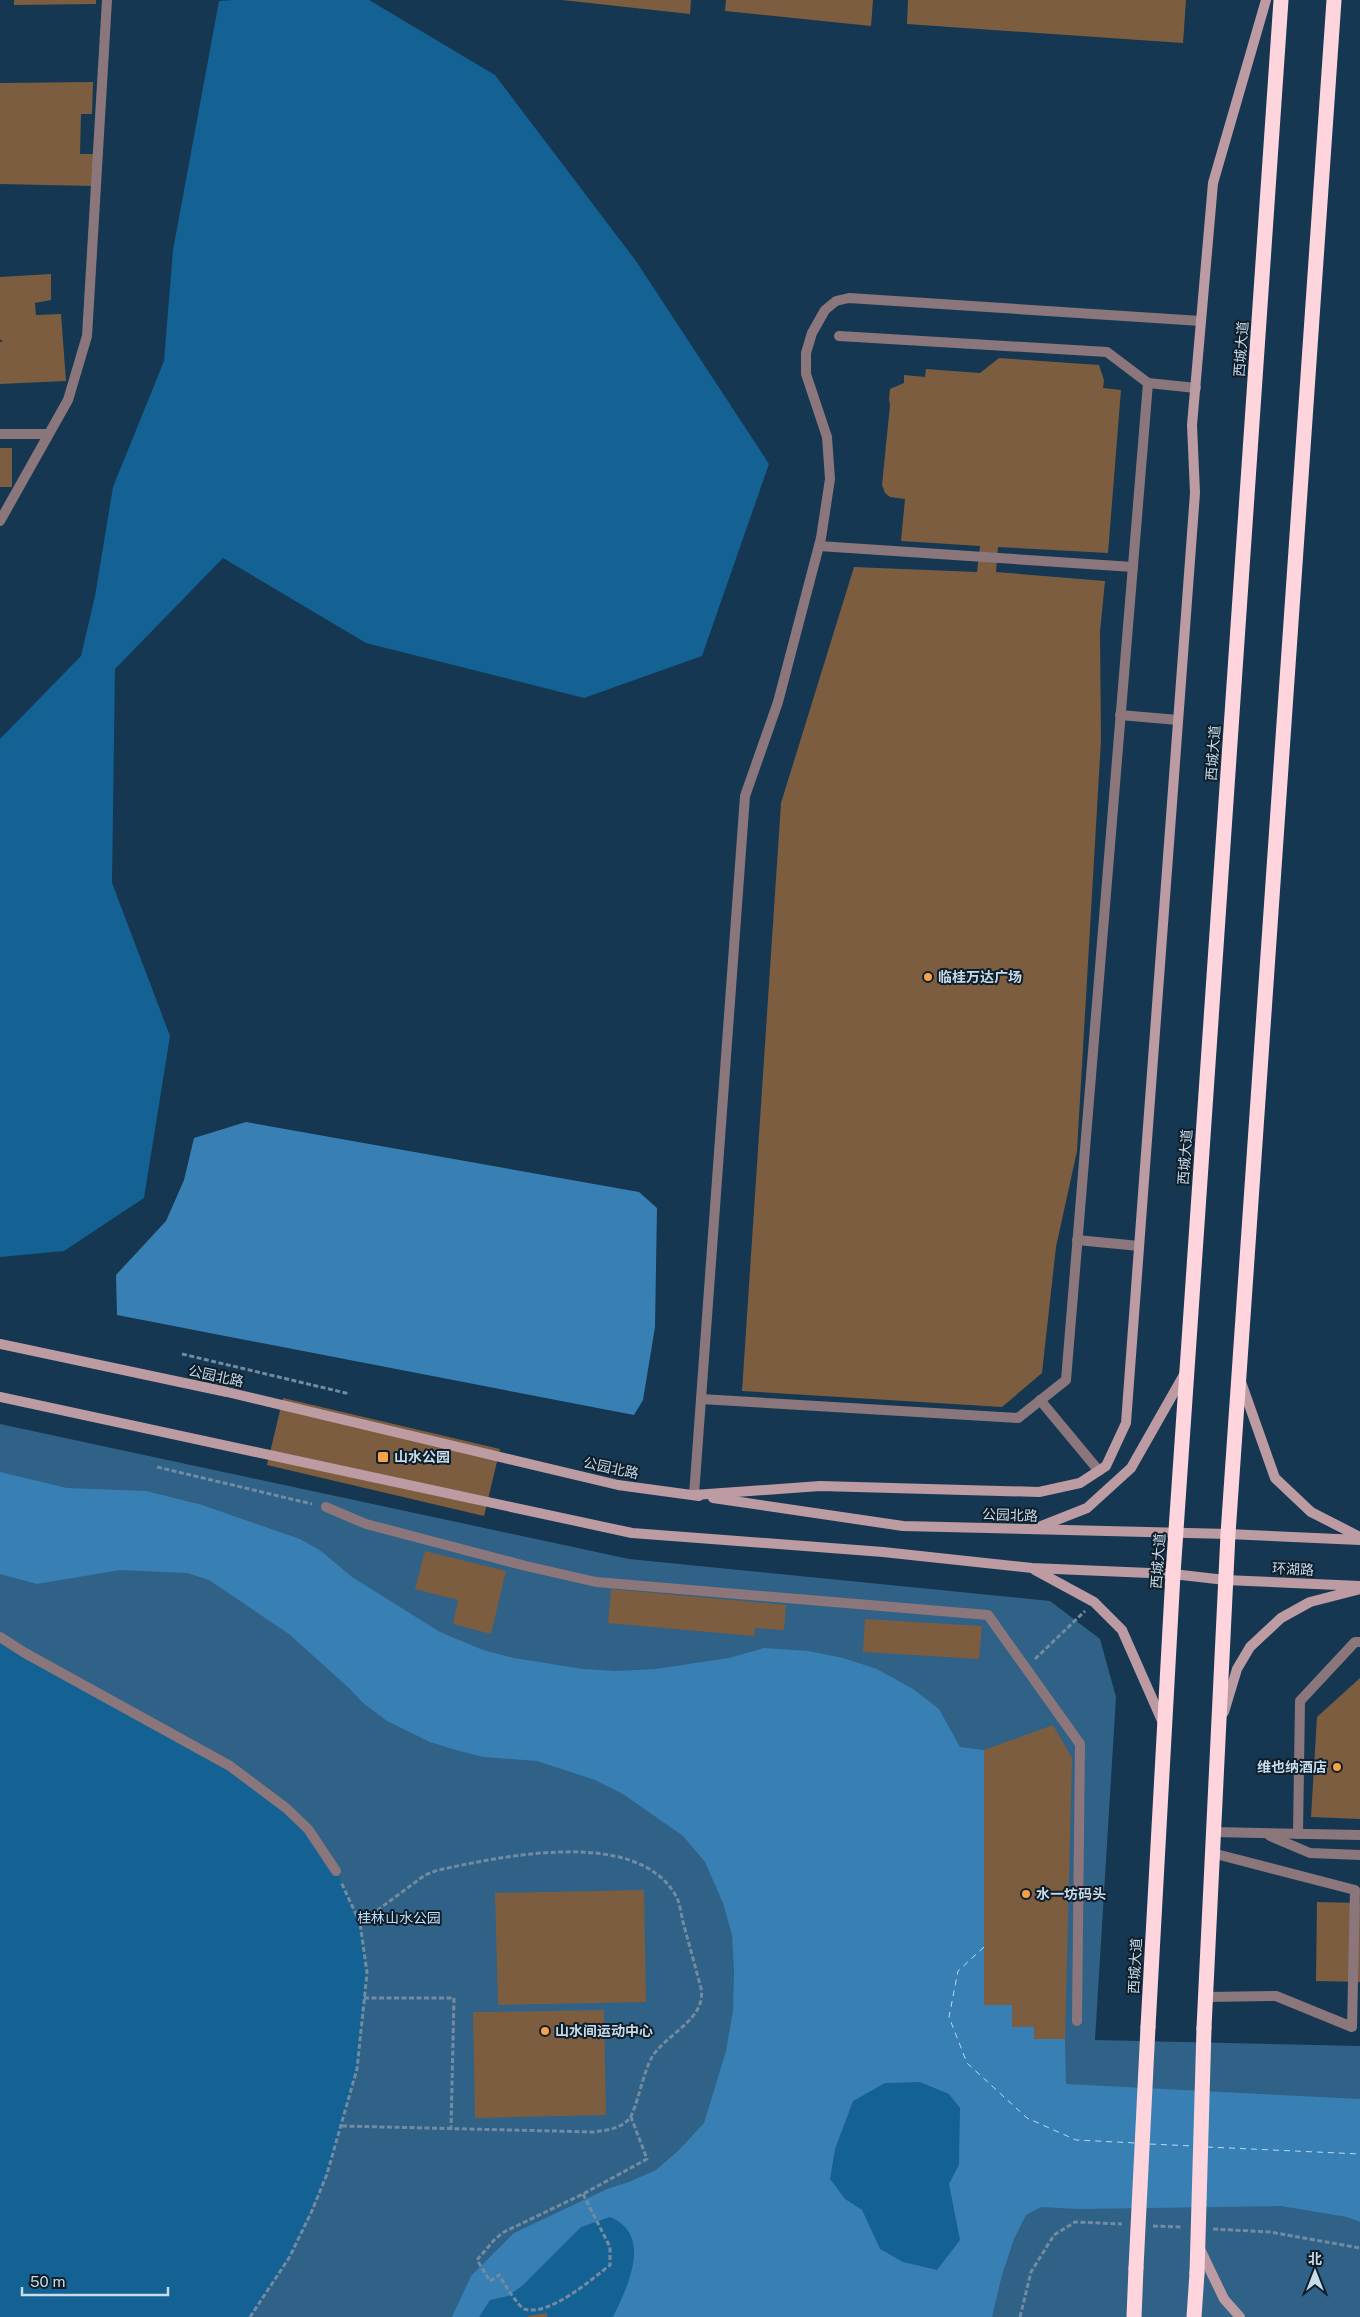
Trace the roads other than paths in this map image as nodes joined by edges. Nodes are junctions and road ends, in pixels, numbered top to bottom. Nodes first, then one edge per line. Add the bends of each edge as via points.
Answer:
1 (107, 0) edge
2 (1266, 0) edge
3 (1281, 0) edge
4 (1334, 0) edge
5 (1201, 322) junction
6 (838, 336) dead end
7 (1148, 383) junction
8 (1196, 388) junction
9 (0, 434) edge
10 (48, 434) junction
11 (0, 520) edge
12 (819, 546) junction
13 (1133, 567) junction
14 (1120, 715) junction
15 (1178, 720) junction
16 (1077, 1240) junction
17 (1139, 1246) junction
18 (0, 1344) edge
19 (1187, 1370) junction
20 (1239, 1373) junction
21 (0, 1397) edge
22 (701, 1399) junction
23 (1040, 1400) junction
24 (1099, 1471) junction
25 (694, 1495) junction
26 (326, 1507) road end
27 (1034, 1529) junction
28 (1176, 1533) junction
29 (1228, 1534) junction
30 (1360, 1539) edge
31 (1032, 1568) junction
32 (1173, 1574) junction
33 (1225, 1580) junction
34 (1360, 1588) edge
35 (0, 1636) edge
36 (1360, 1642) edge
37 (1164, 1726) junction
38 (1218, 1732) junction
39 (1213, 1832) junction
40 (1264, 1833) junction
41 (1298, 1834) junction
42 (1360, 1835) edge
43 (1212, 1853) junction
44 (1360, 1856) edge
45 (336, 1870) road end
46 (1205, 1997) junction
47 (1076, 2021) dead end
48 (1198, 2243) junction
49 (1134, 2317) edge
50 (1194, 2317) edge
51 (1240, 2317) edge

1 - 10 street via 87,336 68,400
2 - 5 main road via 1212,183
3 - 19 highway, 西城大道
4 - 20 highway
5 - 8 main road
5 - 12 street via 854,298 836,301 817,322 805,362 827,437 830,466
6 - 7 street via 1107,352
7 - 8 street
7 - 13 street
8 - 15 main road via 1192,425 1195,493
9 - 10 street
10 - 11 street
12 - 13 street
12 - 22 street via 778,702 745,796
13 - 14 street
14 - 15 street
14 - 16 street
15 - 17 main road
16 - 17 street
16 - 23 street via 1066,1380
17 - 24 main road via 1126,1423 1106,1466
18 - 25 main road, 公园北路 via 228,1392 618,1485
19 - 27 main road via 1131,1468 1087,1508
19 - 28 highway, 西城大道
20 - 29 highway
20 - 30 main road via 1275,1478 1311,1512
21 - 31 main road via 632,1533 883,1552
22 - 23 street via 1018,1418
22 - 25 street
23 - 24 street
24 - 25 main road via 1080,1483 1039,1492 820,1486
25 - 27 main road, 公园北路 via 903,1526
26 - 47 street via 366,1524 596,1582 988,1615 1080,1744
27 - 28 main road, 公园北路
28 - 29 main road, 公园北路
28 - 32 highway, 西城大道
29 - 30 main road
29 - 33 highway
31 - 32 main road
31 - 37 main road via 1094,1602 1122,1630
32 - 33 main road
32 - 37 highway, 西城大道
33 - 34 main road, 环湖路
33 - 38 highway
34 - 38 main road via 1310,1602 1281,1618 1250,1647 1237,1670
35 - 45 street via 230,1766 286,1808 308,1829
36 - 41 street via 1355,1642 1300,1701
37 - 49 highway, 西城大道, bridge
38 - 39 highway
39 - 40 street
39 - 43 highway
40 - 41 street
40 - 44 street via 1310,1853
41 - 42 street
43 - 46 highway
43 - 46 street via 1355,1890 1352,2026 1276,1996
46 - 48 highway, bridge
48 - 50 highway, bridge
48 - 51 main road via 1224,2299

